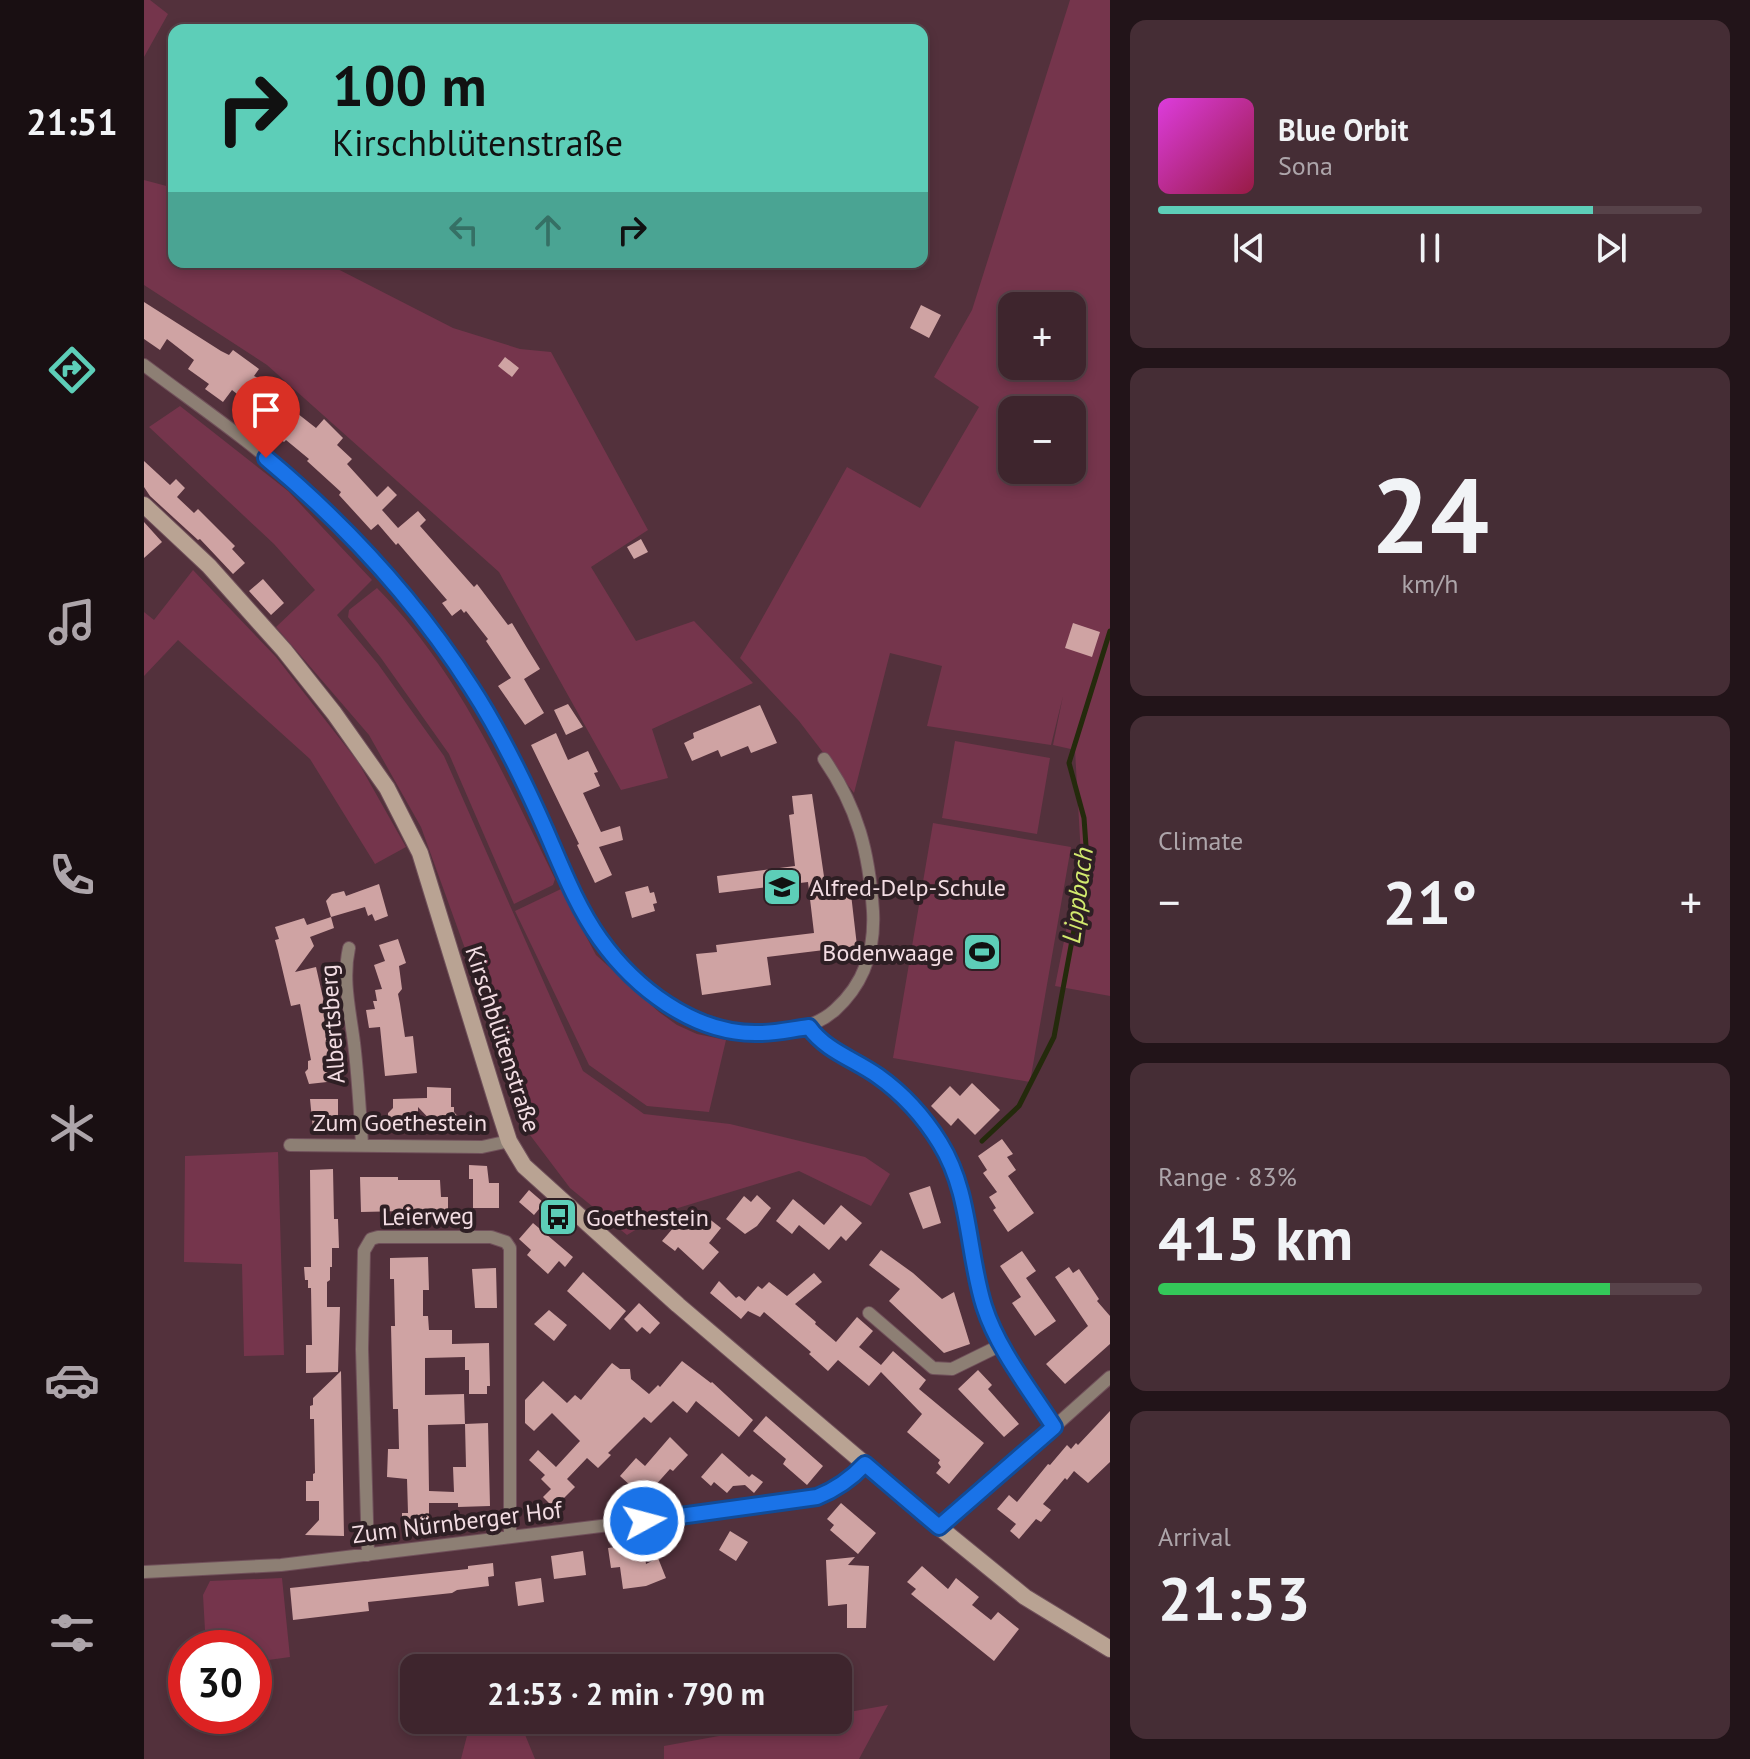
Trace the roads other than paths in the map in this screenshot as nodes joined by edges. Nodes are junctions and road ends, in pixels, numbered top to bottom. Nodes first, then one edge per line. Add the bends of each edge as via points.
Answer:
1 (144, 365) edge
2 (144, 505) edge
3 (824, 759) dead end
4 (349, 948) dead end
5 (809, 1027) junction
6 (509, 1141) junction
7 (362, 1144) junction
8 (290, 1145) dead end
9 (869, 1313) dead end
10 (1001, 1345) junction
11 (1110, 1377) edge
12 (1054, 1427) junction
13 (865, 1464) junction
14 (939, 1527) junction
15 (510, 1537) junction
16 (368, 1555) junction
17 (144, 1572) edge
18 (1110, 1649) edge

1 - 5 street via 300,485 434,631 501,735 582,911 616,959 678,1012 706,1024 755,1033
2 - 6 main road, Kirschblütenstraße via 209,566 284,650 387,788 420,853
3 - 5 street via 842,785 863,838 873,941 861,981 850,996
4 - 7 street, Albertsberg via 347,992
5 - 10 street via 823,1043 893,1088 941,1145 961,1190 978,1287
6 - 7 street, Zum Goethestein via 482,1147
6 - 13 main road, Kirschblütenstraße via 524,1166 552,1193
7 - 8 street, Zum Goethestein
9 - 10 street via 933,1368 964,1365
10 - 12 street
11 - 12 street
12 - 14 street
13 - 14 main road, Kirschblütenstraße
13 - 15 street, Zum Nürnberger Hof via 836,1490 798,1502
14 - 18 main road, Kirschblütenstraße via 1025,1597
15 - 16 street, Zum Nürnberger Hof
15 - 16 street, Leierweg via 510,1248 491,1237 378,1237 364,1251
16 - 17 street, Zum Nürnberger Hof

